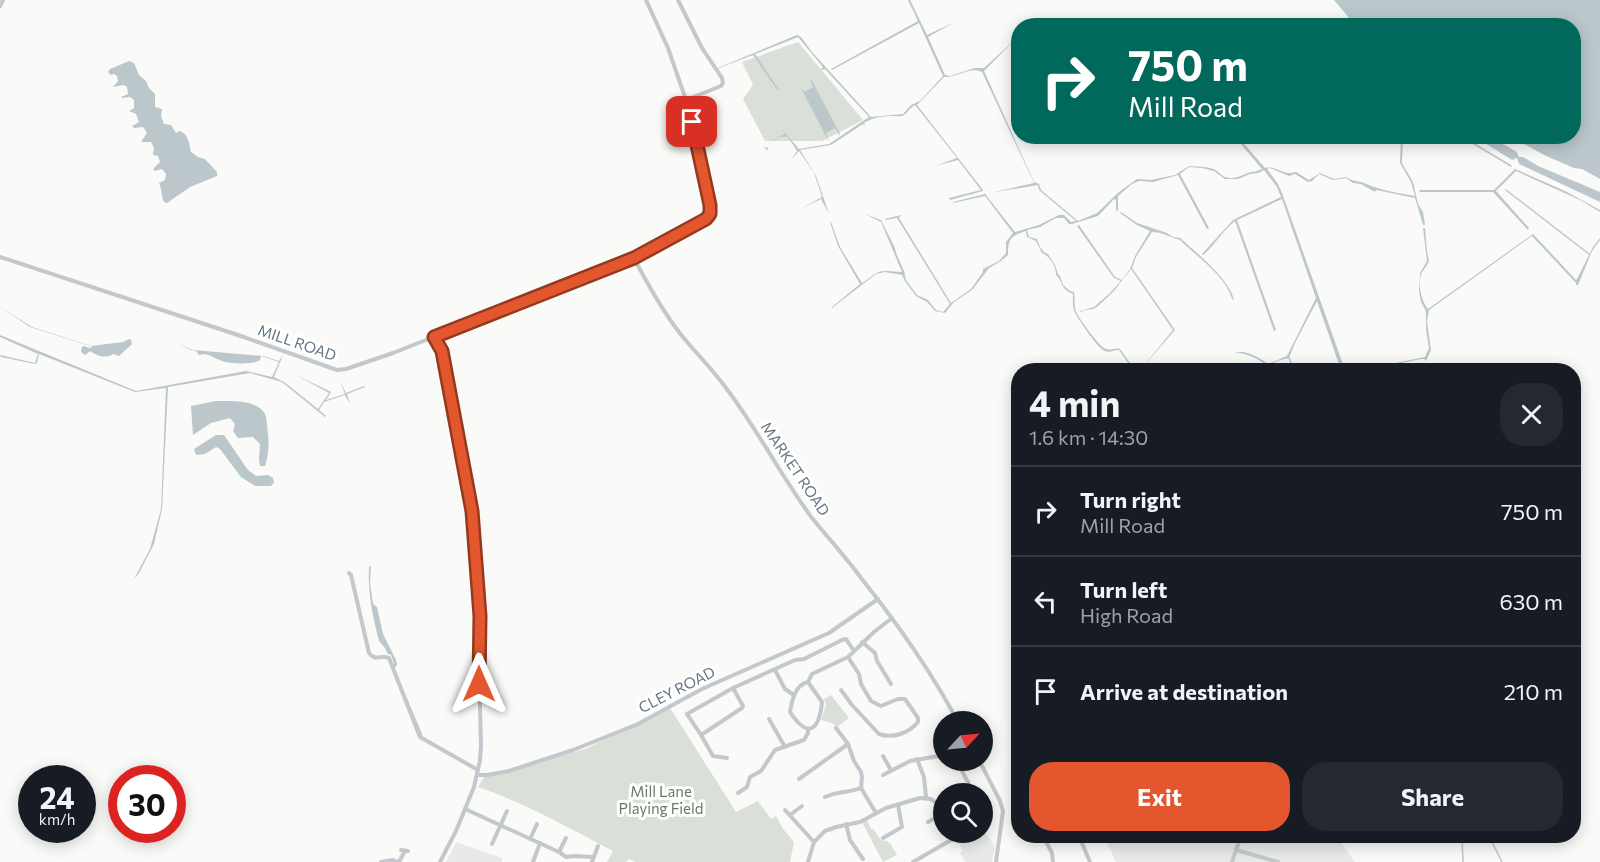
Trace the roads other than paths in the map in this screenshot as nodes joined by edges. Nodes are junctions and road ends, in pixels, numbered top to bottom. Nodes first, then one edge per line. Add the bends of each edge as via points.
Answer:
1 (3, 0) edge
2 (646, 0) edge
3 (678, 0) edge
4 (0, 6) edge
5 (686, 100) junction
6 (0, 257) edge
7 (634, 258) junction
8 (434, 337) junction
9 (349, 573) dead end
10 (878, 599) junction
11 (892, 618) junction
12 (862, 642) junction
13 (852, 648) dead end
14 (848, 657) junction
15 (883, 660) dead end
16 (879, 664) junction
17 (775, 670) junction
18 (808, 682) junction
19 (891, 684) dead end
20 (733, 688) junction
21 (841, 690) dead end
22 (794, 696) junction
23 (951, 711) edge
24 (769, 719) dead end
25 (836, 728) dead end
26 (808, 730) junction
27 (700, 735) junction
28 (848, 744) junction
29 (785, 747) junction
30 (713, 756) junction
31 (883, 756) dead end
32 (933, 757) edge
33 (727, 758) dead end
34 (708, 759) dead end
35 (916, 759) junction
36 (891, 770) junction
37 (985, 771) edge
38 (478, 773) junction
39 (883, 775) dead end
40 (799, 779) dead end
41 (861, 788) junction
42 (746, 795) dead end
43 (825, 797) dead end
44 (926, 797) junction
45 (933, 800) edge
46 (898, 805) junction
47 (802, 806) dead end
48 (465, 809) junction
49 (785, 810) dead end
50 (507, 811) dead end
51 (876, 813) junction
52 (790, 815) junction
53 (933, 819) edge
54 (928, 822) dead end
55 (537, 824) dead end
56 (846, 824) junction
57 (501, 825) junction
58 (566, 838) dead end
59 (883, 838) dead end
60 (530, 839) junction
61 (814, 842) junction
62 (540, 843) junction
63 (944, 843) edge
64 (1047, 843) edge
65 (1081, 843) edge
66 (1238, 843) edge
67 (492, 844) dead end
68 (598, 846) dead end
69 (405, 850) dead end
70 (1236, 850) junction
71 (559, 852) junction
72 (863, 859) dead end
73 (567, 860) edge
74 (593, 860) edge
75 (381, 862) edge
76 (398, 862) edge
77 (440, 862) edge
78 (533, 862) edge
79 (808, 862) edge
80 (913, 862) edge
81 (996, 862) edge
82 (1053, 862) edge
83 (1090, 862) edge
84 (1232, 862) edge
85 (1278, 862) edge

1 - 4 street
2 - 5 street
3 - 5 street via 723,83
5 - 7 street, MILL ROAD via 710,214 699,224
6 - 8 street, MILL ROAD via 337,370
7 - 8 street, MILL ROAD
7 - 10 street, MARKET ROAD via 668,316 728,390 795,495
8 - 38 street via 442,351 472,511 480,616
9 - 38 street via 369,653 372,657 388,658 420,737
10 - 11 street, MARKET ROAD
10 - 38 street, CLEY ROAD via 830,633 702,689 638,724 521,768
11 - 12 street
11 - 23 street, MARKET ROAD
12 - 14 street
12 - 16 street via 875,653
13 - 17 street via 844,639
14 - 18 street via 812,674
14 - 21 street via 872,701 881,706 905,699 918,722 897,735 879,735
15 - 16 street
16 - 19 street
17 - 20 street
17 - 22 street via 785,689
18 - 22 street via 800,685
18 - 26 street via 822,702 817,725
20 - 27 street via 742,708
20 - 27 street via 687,714
22 - 26 street via 790,712
24 - 29 street
25 - 28 street
26 - 29 street via 804,740
27 - 30 street
28 - 40 street
28 - 41 street via 862,777
29 - 42 street via 775,750 760,771 750,777 747,787 740,791
30 - 33 street
30 - 34 street
31 - 36 street
32 - 35 street
35 - 36 street
35 - 44 street via 924,777
36 - 39 street
37 - 81 street via 1003,814
38 - 48 street
41 - 43 street
41 - 51 street
44 - 45 street
44 - 46 street
46 - 51 street
46 - 59 street via 902,827
47 - 52 street
48 - 57 street
48 - 77 street
49 - 52 street
50 - 57 street
51 - 56 street
52 - 61 street
53 - 54 street
55 - 60 street
56 - 61 street via 825,831
56 - 72 street via 850,840
57 - 60 street
57 - 67 street
58 - 71 street
60 - 62 street
61 - 79 street
62 - 71 street
62 - 78 street
63 - 80 street
64 - 82 street
65 - 83 street
66 - 70 street
68 - 74 street
69 - 76 street
70 - 84 street
70 - 85 street
71 - 73 street
73 - 74 street
75 - 76 street

